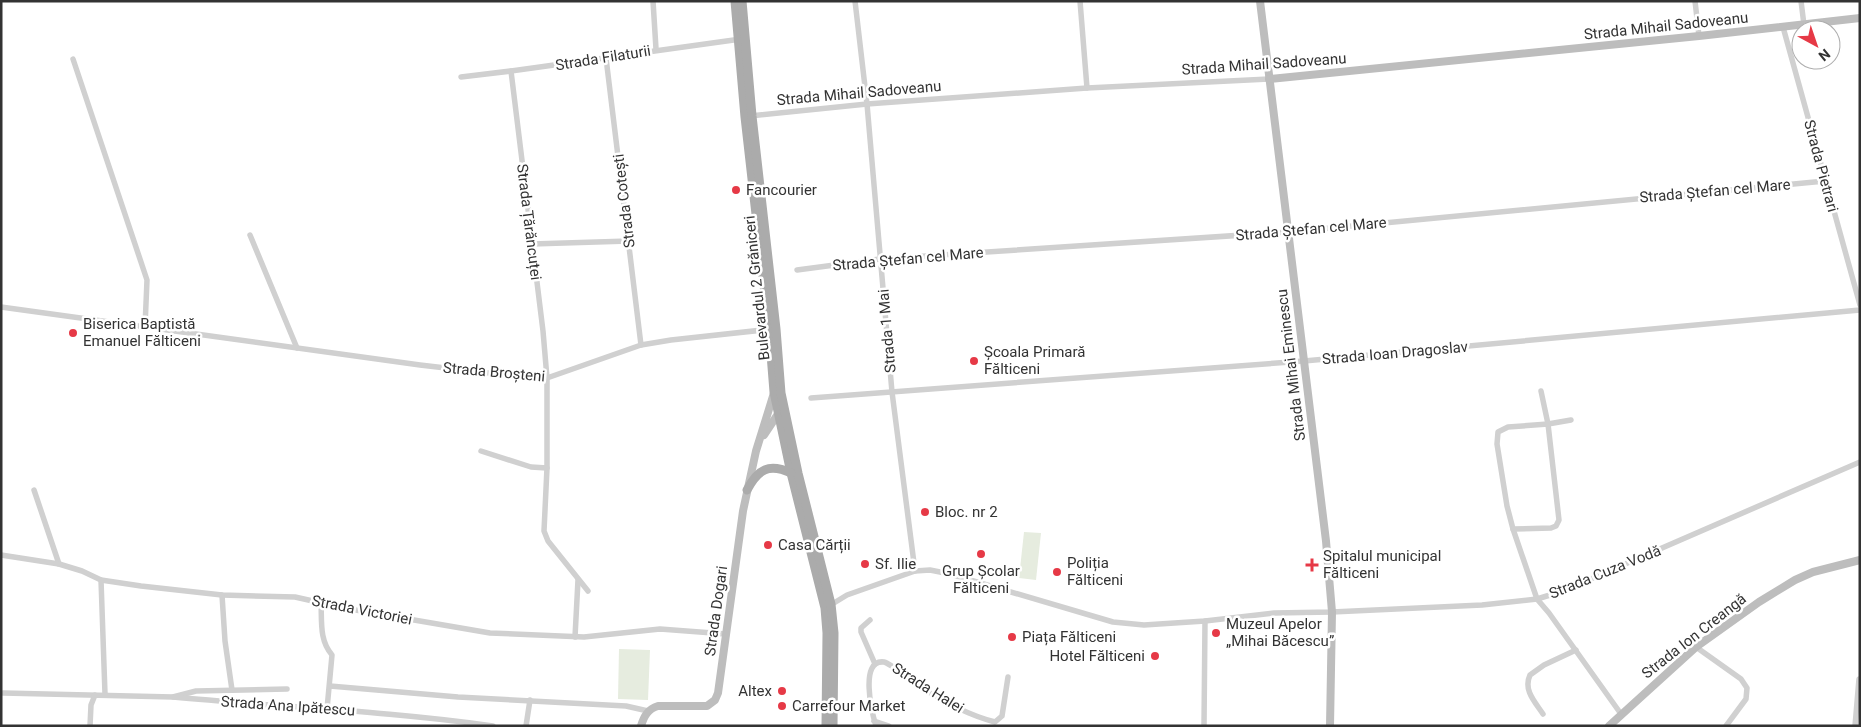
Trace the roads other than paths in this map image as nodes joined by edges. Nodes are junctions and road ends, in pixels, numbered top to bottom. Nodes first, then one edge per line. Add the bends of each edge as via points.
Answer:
1 (653, 1) edge
2 (735, 1) edge
3 (742, 1) edge
4 (855, 1) edge
5 (1080, 1) edge
6 (1260, 1) edge
7 (1695, 1) edge
8 (1801, 1) edge
9 (1860, 18) edge
10 (1803, 20) edge
11 (1841, 20) edge
12 (1791, 26) edge
13 (1783, 27) junction
14 (1700, 36) junction
15 (742, 39) junction
16 (656, 50) junction
17 (606, 58) junction
18 (73, 59) dead end
19 (510, 71) junction
20 (461, 77) dead end
21 (1269, 80) junction
22 (1088, 88) junction
23 (867, 104) junction
24 (749, 116) junction
25 (1825, 181) junction
26 (1289, 232) junction
27 (250, 235) dead end
28 (629, 241) junction
29 (532, 244) junction
30 (880, 259) junction
31 (797, 270) dead end
32 (1860, 305) edge
33 (1, 307) edge
34 (1860, 310) edge
35 (145, 327) junction
36 (773, 329) junction
37 (641, 345) junction
38 (297, 348) junction
39 (1304, 361) junction
40 (547, 376) junction
41 (1541, 391) dead end
42 (892, 392) junction
43 (778, 393) junction
44 (810, 398) dead end
45 (783, 405) junction
46 (778, 414) junction
47 (1571, 420) dead end
48 (1548, 424) junction
49 (760, 441) junction
50 (481, 451) dead end
51 (1860, 462) edge
52 (547, 468) junction
53 (791, 473) junction
54 (34, 490) dead end
55 (747, 490) junction
56 (1513, 530) junction
57 (1, 555) edge
58 (1860, 560) edge
59 (59, 564) junction
60 (915, 571) junction
61 (101, 580) junction
62 (578, 580) junction
63 (588, 591) dead end
64 (222, 595) junction
65 (1537, 598) junction
66 (321, 602) junction
67 (828, 606) junction
68 (1332, 612) junction
69 (870, 620) dead end
70 (1205, 621) junction
71 (726, 634) junction
72 (575, 637) junction
73 (1696, 647) junction
74 (1576, 650) junction
75 (876, 664) junction
76 (1008, 677) dead end
77 (1859, 679) edge
78 (330, 686) junction
79 (286, 689) dead end
80 (232, 690) junction
81 (3, 693) dead end
82 (105, 694) junction
83 (95, 695) junction
84 (174, 697) junction
85 (530, 700) junction
86 (327, 709) junction
87 (648, 711) junction
88 (1543, 714) dead end
89 (1621, 714) junction
90 (875, 723) edge
91 (466, 724) edge
92 (90, 726) edge
93 (493, 726) edge
94 (526, 726) edge
95 (641, 726) edge
96 (826, 726) edge
97 (833, 726) edge
98 (889, 726) edge
99 (1204, 726) edge
100 (1330, 726) edge
101 (1609, 726) edge
102 (1726, 726) edge
103 (1855, 726) edge

1 - 16 street
2 - 15 main road, Bulevardul 2 Grăniceri
3 - 15 main road, Bulevardul 2 Grăniceri
4 - 23 street, Strada 1 Mai
5 - 22 street
6 - 21 street, Strada Mihai Eminescu
7 - 14 street
8 - 10 street
9 - 11 street, Strada Mihail Sadoveanu
12 - 13 street, Strada Mihail Sadoveanu
13 - 14 street, Strada Mihail Sadoveanu
13 - 25 street, Strada Pietrari
14 - 21 street, Strada Mihail Sadoveanu
15 - 16 street, Strada Filaturii
15 - 24 main road, Bulevardul 2 Grăniceri
16 - 17 street, Strada Filaturii
17 - 19 street, Strada Filaturii
17 - 28 street, Strada Cotești
18 - 35 street via 147,280
19 - 20 street, Strada Filaturii
19 - 29 street, Strada Țărăncuței
21 - 22 street, Strada Mihail Sadoveanu
21 - 26 street, Strada Mihai Eminescu
22 - 23 street, Strada Mihail Sadoveanu
23 - 24 street, Strada Mihail Sadoveanu
23 - 30 street, Strada 1 Mai
24 - 36 main road, Bulevardul 2 Grăniceri
25 - 26 street, Strada Ștefan cel Mare
25 - 32 street, Strada Pietrari
26 - 30 street, Strada Ștefan cel Mare
26 - 39 street, Strada Mihai Eminescu
27 - 38 street
28 - 29 street
28 - 37 street, Strada Cotești
29 - 40 street, Strada Țărăncuței
30 - 31 street, Strada Ștefan cel Mare
30 - 42 street, Strada 1 Mai
33 - 35 street, Strada Broșteni
34 - 39 street, Strada Ioan Dragoslav
35 - 38 street, Strada Broșteni
36 - 37 street, Strada Broșteni
36 - 43 main road, Bulevardul 2 Grăniceri
37 - 40 street, Strada Broșteni
38 - 40 street, Strada Broșteni via 420,365
39 - 42 street, Strada Ioan Dragoslav
39 - 68 street, Strada Mihai Eminescu
40 - 52 street, Strada Țărăncuței
41 - 48 street
42 - 44 street, Strada Ioan Dragoslav
42 - 60 street, Strada 1 Mai
43 - 45 main road
43 - 46 main road
43 - 49 street, Strada Dogari
45 - 46 street, Strada Dogari
45 - 67 main road
46 - 49 street, Strada Dogari
46 - 53 main road
47 - 48 street
48 - 56 street via 1559,520 1551,528
48 - 56 street via 1508,427 1498,432 1496,444
49 - 55 street, Strada Dogari
50 - 52 street via 531,467
51 - 65 street, Strada Cuza Vodă via 1563,591
52 - 62 street, Strada Țărăncuței via 544,531
53 - 55 main road via 768,468 757,475
53 - 67 main road
54 - 59 street
55 - 71 street, Strada Dogari
56 - 65 street
57 - 59 street, Strada Victoriei
58 - 73 street, Strada Ion Creangă via 1795,580
59 - 61 street, Strada Victoriei
60 - 67 street via 847,595
60 - 70 street, Strada Cuza Vodă via 950,574 1113,622 1144,626
61 - 64 street, Strada Victoriei
61 - 82 street
62 - 63 street, Strada Țărăncuței
62 - 72 street
64 - 66 street, Strada Victoriei via 278,596
64 - 80 street
65 - 68 street, Strada Cuza Vodă via 1482,605
65 - 74 street
66 - 72 street, Strada Victoriei via 490,633
66 - 78 street via 323,640 332,655
67 - 96 main road
67 - 97 main road via 834,633
68 - 70 street, Strada Cuza Vodă via 1274,613
68 - 100 street, Strada Mihai Eminescu
69 - 75 street via 861,632
70 - 99 street
71 - 72 street, Strada Victoriei via 660,629
71 - 87 street, Strada Dogari via 718,693 712,703 700,707 658,706
73 - 89 street, Strada Ion Creangă
73 - 102 street via 1741,679 1747,688 1746,699
74 - 88 street via 1530,675 1528,690
74 - 89 street
75 - 76 street, Strada Halei via 886,663 921,688 960,709 995,722 1002,716
75 - 90 street, Strada Halei via 869,671
77 - 103 street
78 - 85 street
78 - 86 street
79 - 80 street, Strada Ana Ipătescu
80 - 84 street, Strada Ana Ipătescu via 196,691
81 - 83 street, Strada Ana Ipătescu
82 - 83 street, Strada Ana Ipătescu
82 - 84 street, Strada Ana Ipătescu
83 - 92 street
84 - 86 street, Strada Ana Ipătescu
85 - 87 street
85 - 94 street
86 - 91 street, Strada Ana Ipătescu
87 - 95 street
89 - 101 street, Strada Ion Creangă
90 - 98 street
91 - 93 street, Strada Ana Ipătescu

